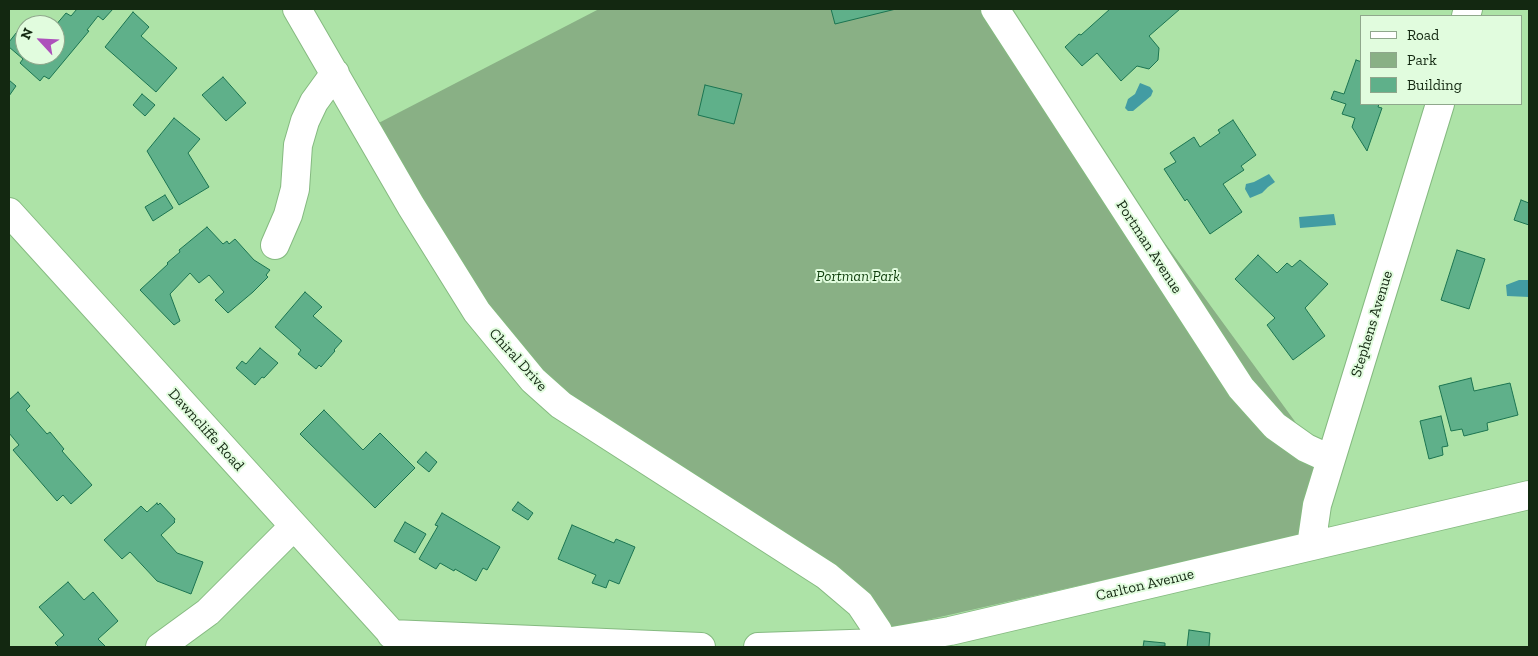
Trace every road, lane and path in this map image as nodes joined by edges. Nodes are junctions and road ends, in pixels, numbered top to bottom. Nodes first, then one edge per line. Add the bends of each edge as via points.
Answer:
1 (298, 9) edge
2 (995, 9) edge
3 (335, 73) junction
4 (1440, 105) edge
5 (9, 212) edge
6 (275, 245) dead end
7 (1330, 459) junction
8 (1529, 495) edge
9 (294, 526) junction
10 (1311, 546) junction
11 (397, 641) edge
12 (885, 645) edge
13 (160, 647) edge
14 (701, 647) edge
15 (758, 647) edge

1 - 3 street, Chiral Drive
2 - 7 street, Portman Avenue via 1240,388 1275,426 1306,448
3 - 6 street via 314,102 305,122 298,145 294,190
3 - 12 street, Chiral Drive via 411,206 477,312 533,380 561,405 828,576 860,604
4 - 7 street, Stephens Avenue
5 - 9 street, Dawncliffe Road
7 - 10 street, Stephens Avenue via 1317,505
8 - 10 street, Carlton Avenue
9 - 11 street, Dawncliffe Road
9 - 13 street via 208,612
10 - 12 street, Carlton Avenue
11 - 14 street
12 - 15 street, Carlton Avenue

